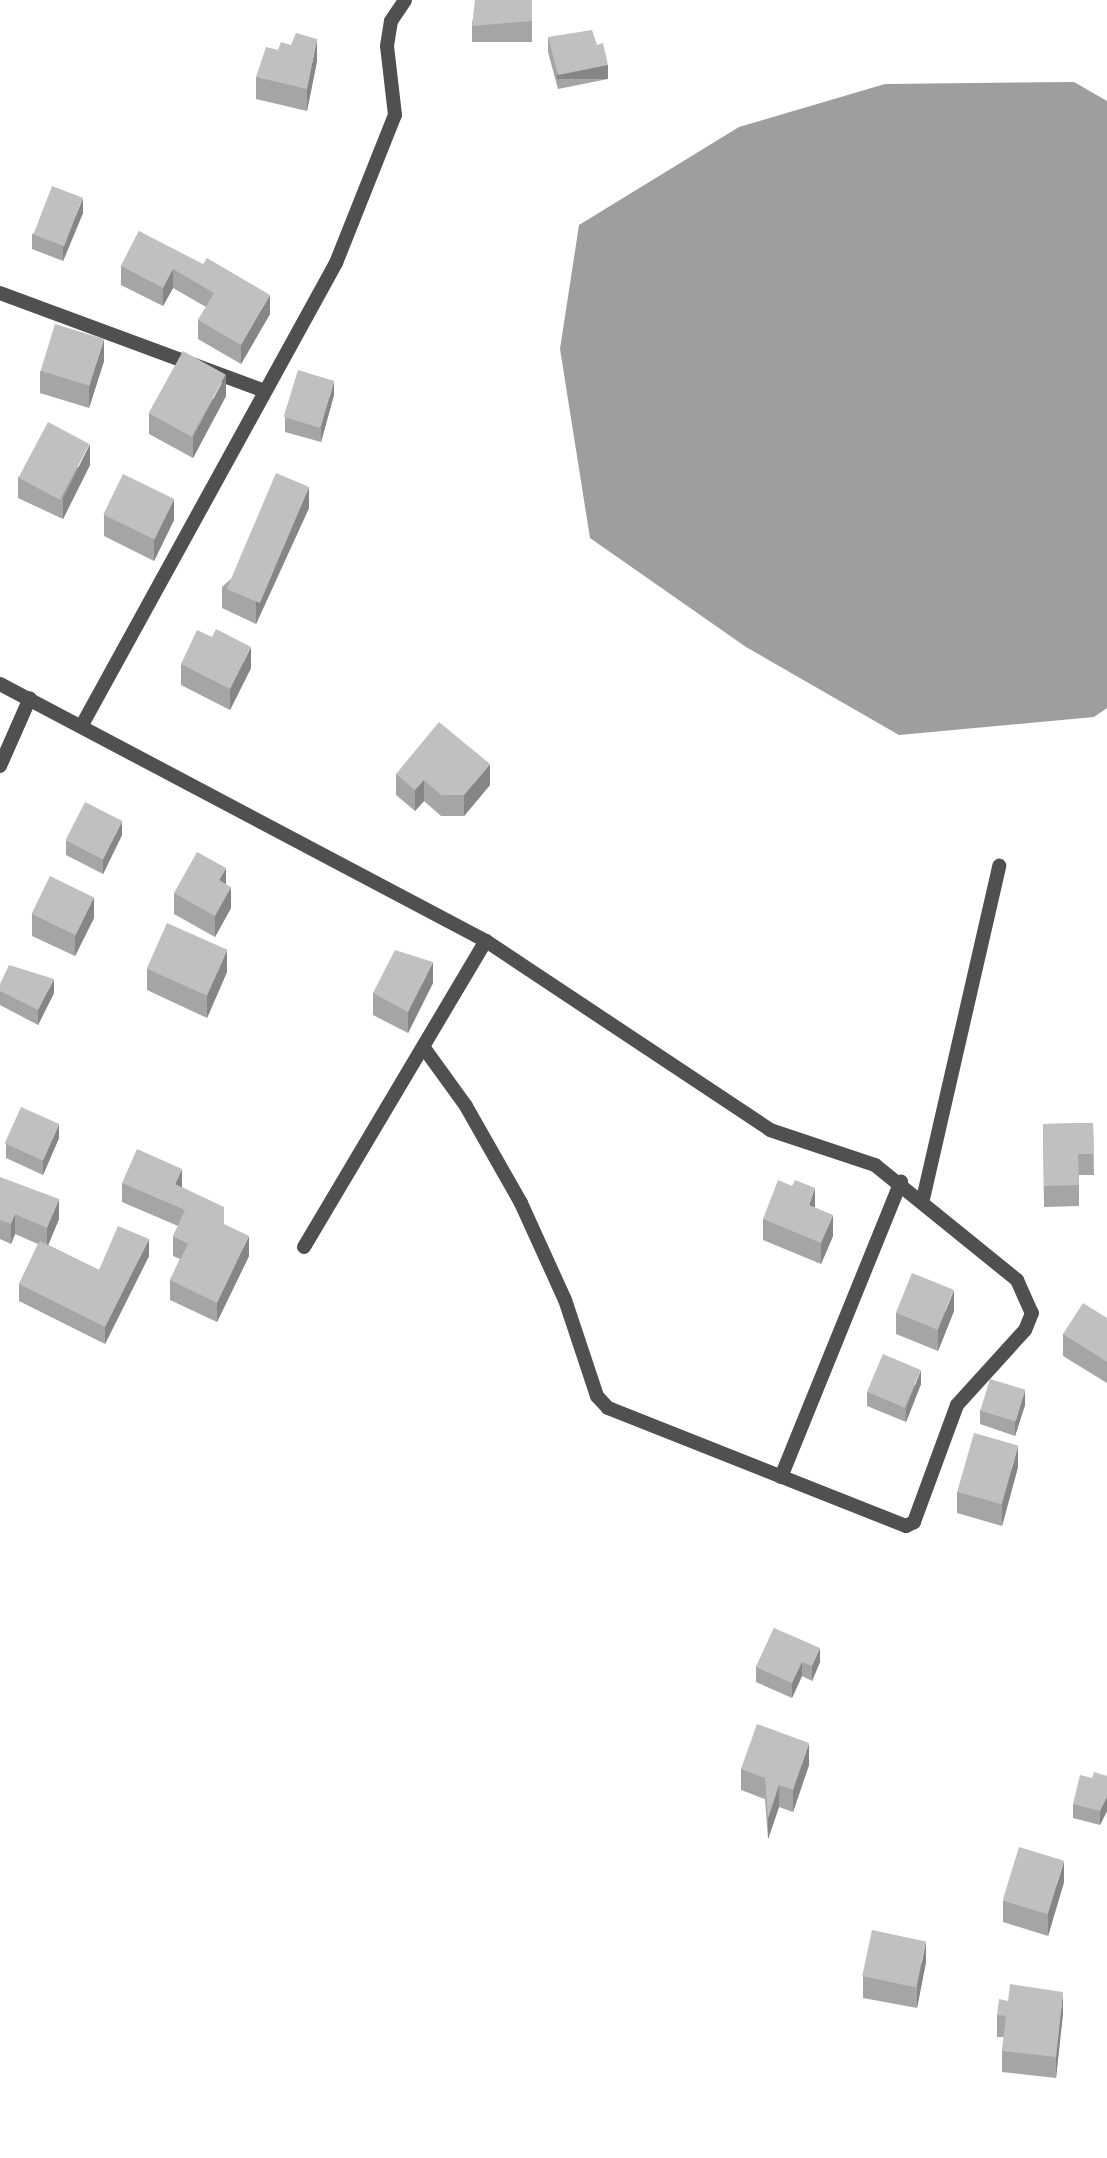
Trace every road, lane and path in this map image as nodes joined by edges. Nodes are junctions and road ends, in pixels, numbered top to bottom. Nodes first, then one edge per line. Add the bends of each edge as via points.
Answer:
1 (405, 0) edge
2 (0, 293) edge
3 (262, 390) junction
4 (0, 684) edge
5 (30, 698) junction
6 (82, 725) junction
7 (0, 766) edge
8 (999, 866) dead end
9 (486, 941) junction
10 (424, 1048) junction
11 (901, 1181) junction
12 (923, 1199) junction
13 (304, 1247) dead end
14 (781, 1477) junction

1 - 3 street via 389,34 395,115 383,150 336,263
2 - 3 street
3 - 6 street
4 - 5 street
5 - 6 street
5 - 7 street
6 - 9 street
8 - 12 street
9 - 10 street
9 - 11 street via 770,1130 843,1152
10 - 13 street
10 - 14 street via 466,1106 521,1203 565,1300 597,1396 627,1418
11 - 12 street
11 - 14 street
12 - 14 street via 1017,1280 1032,1313 1025,1330 957,1405 910,1525

